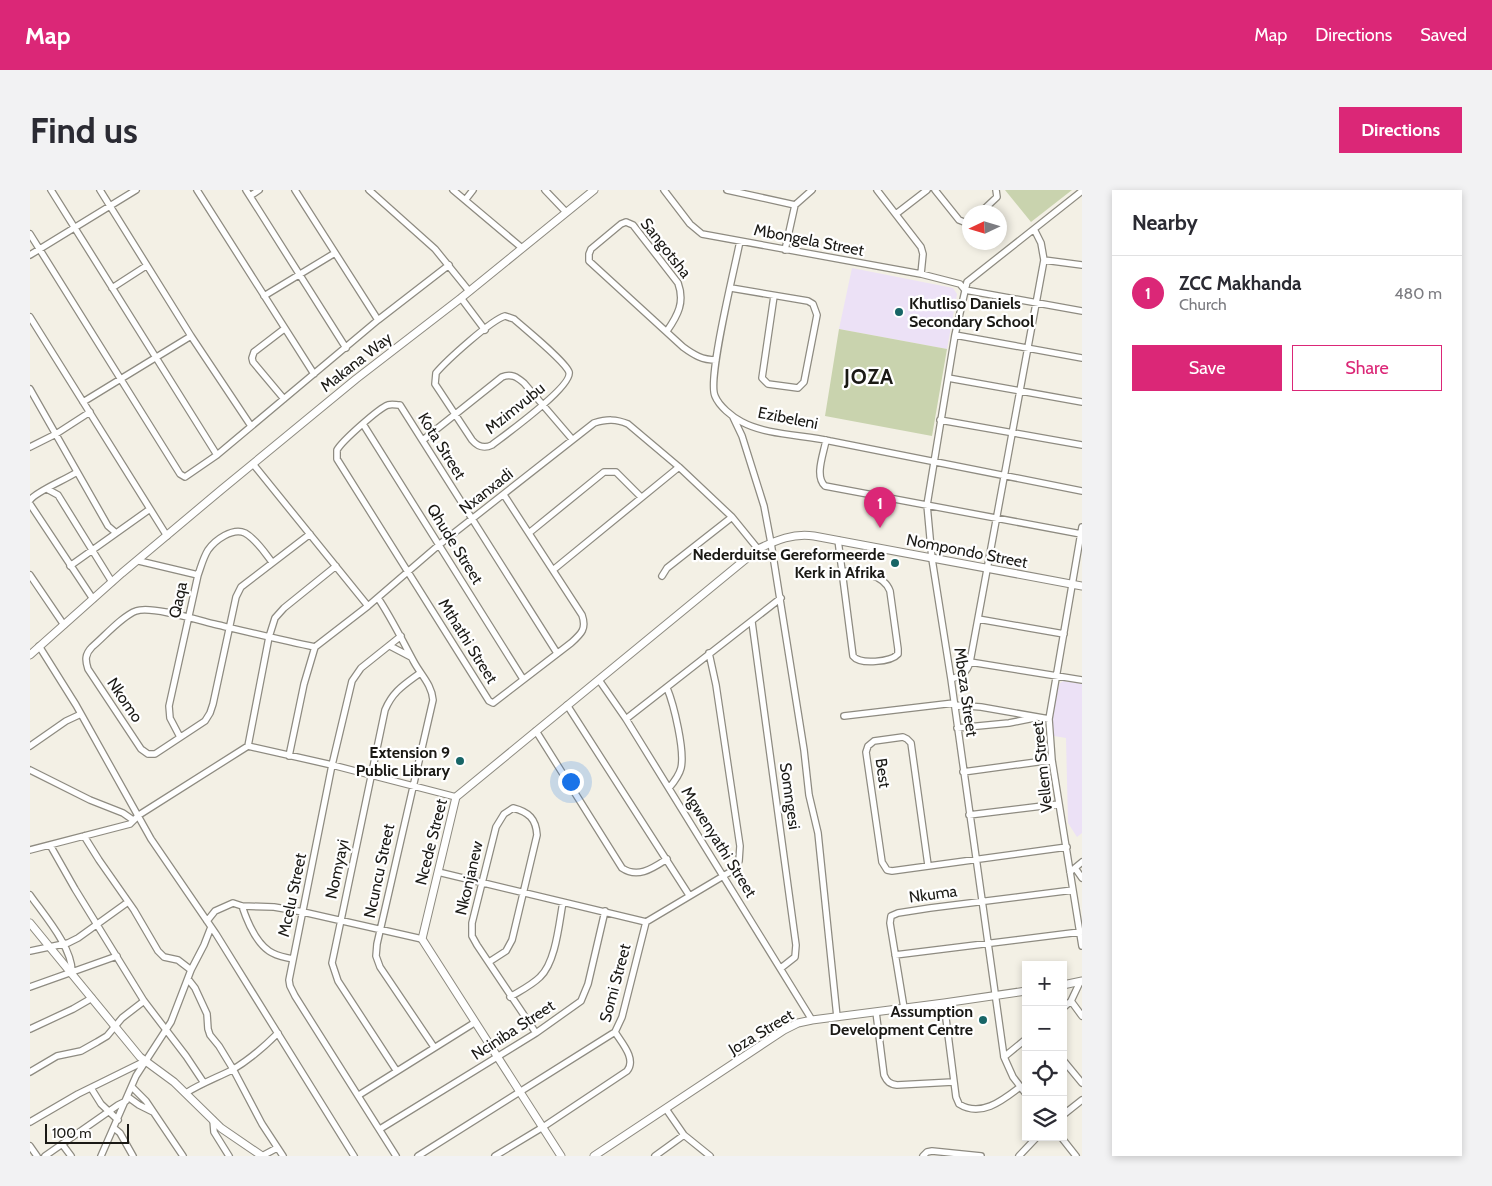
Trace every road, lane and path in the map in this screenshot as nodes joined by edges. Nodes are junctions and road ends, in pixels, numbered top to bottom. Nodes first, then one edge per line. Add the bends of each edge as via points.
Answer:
1 (51, 190) edge
2 (100, 190) edge
3 (136, 190) edge
4 (198, 190) edge
5 (246, 190) edge
6 (259, 190) edge
7 (295, 190) edge
8 (369, 190) edge
9 (453, 190) edge
10 (474, 190) edge
11 (545, 190) edge
12 (594, 190) edge
13 (664, 190) edge
14 (727, 190) edge
15 (763, 190) edge
16 (812, 190) edge
17 (877, 190) edge
18 (927, 190) edge
19 (935, 190) edge
20 (996, 190) edge
21 (1082, 191) edge
22 (250, 196) junction
23 (762, 198) junction
24 (466, 199) junction
25 (795, 205) junction
26 (988, 205) edge
27 (110, 206) junction
28 (566, 212) junction
29 (896, 214) junction
30 (962, 221) edge
31 (75, 228) junction
32 (1034, 229) junction
33 (30, 234) edge
34 (740, 241) junction
35 (522, 248) junction
36 (40, 250) junction
37 (785, 250) junction
38 (335, 253) junction
39 (30, 256) edge
40 (1044, 260) junction
41 (449, 265) junction
42 (1082, 265) edge
43 (146, 266) junction
44 (921, 274) junction
45 (300, 275) junction
46 (112, 288) junction
47 (731, 288) junction
48 (964, 290) junction
49 (469, 291) junction
50 (264, 296) junction
51 (774, 296) junction
52 (461, 298) junction
53 (1035, 303) junction
54 (1082, 311) edge
55 (30, 317) edge
56 (378, 320) junction
57 (284, 329) junction
58 (485, 330) junction
59 (667, 331) junction
60 (955, 335) junction
61 (191, 336) junction
62 (346, 348) junction
63 (1027, 348) junction
64 (156, 358) junction
65 (1082, 358) edge
66 (716, 360) junction
67 (314, 374) junction
68 (948, 378) junction
69 (120, 380) junction
70 (30, 389) edge
71 (1020, 391) junction
72 (284, 399) junction
73 (83, 402) junction
74 (1082, 402) edge
75 (543, 404) junction
76 (90, 412) junction
77 (455, 414) junction
78 (734, 417) junction
79 (940, 420) junction
80 (363, 424) junction
81 (251, 426) junction
82 (1012, 433) junction
83 (56, 434) junction
84 (572, 439) junction
85 (423, 440) junction
86 (826, 440) junction
87 (1082, 445) edge
88 (30, 447) edge
89 (217, 455) junction
90 (337, 459) joint
91 (933, 462) junction
92 (253, 464) junction
93 (679, 467) junction
94 (77, 472) junction
95 (1004, 476) junction
96 (47, 489) junction
97 (1082, 491) edge
98 (504, 495) junction
99 (641, 497) junction
100 (30, 502) edge
101 (927, 505) junction
102 (150, 509) junction
103 (33, 515) edge
104 (732, 517) junction
105 (997, 517) junction
106 (472, 519) junction
107 (1082, 527) edge
108 (115, 532) junction
109 (529, 533) junction
110 (310, 534) junction
111 (1081, 534) edge
112 (167, 536) junction
113 (789, 536) joint
114 (838, 540) junction
115 (771, 543) junction
116 (440, 544) junction
117 (758, 549) junction
118 (91, 550) junction
119 (932, 558) junction
120 (139, 560) junction
121 (272, 562) junction
122 (70, 566) junction
123 (336, 566) junction
124 (987, 568) junction
125 (553, 570) junction
126 (408, 571) junction
127 (843, 571) junction
128 (30, 575) edge
129 (198, 575) junction
130 (662, 576) dead end
131 (112, 582) junction
132 (1072, 584) junction
133 (1082, 586) edge
134 (378, 598) junction
135 (781, 598) junction
136 (93, 600) junction
137 (368, 606) junction
138 (189, 618) junction
139 (978, 619) junction
140 (752, 622) junction
141 (64, 625) junction
142 (230, 628) junction
143 (1064, 634) junction
144 (401, 636) junction
145 (269, 637) junction
146 (390, 646) junction
147 (315, 647) junction
148 (33, 649) edge
149 (557, 653) junction
150 (709, 653) junction
151 (411, 657) junction
152 (970, 662) junction
153 (420, 673) junction
154 (1055, 676) junction
155 (523, 679) junction
156 (951, 679) junction
157 (599, 680) junction
158 (1082, 680) edge
159 (667, 688) junction
160 (954, 704) junction
161 (567, 705) junction
162 (81, 714) junction
163 (844, 716) dead end
164 (1035, 717) junction
165 (626, 719) junction
166 (1048, 719) junction
167 (958, 728) junction
168 (536, 731) junction
169 (180, 737) junction
170 (30, 746) edge
171 (248, 746) junction
172 (289, 756) junction
173 (1052, 760) junction
174 (332, 765) junction
175 (30, 770) edge
176 (963, 772) junction
177 (371, 774) junction
178 (412, 786) junction
179 (669, 788) junction
180 (456, 797) junction
181 (1059, 804) junction
182 (139, 815) junction
183 (969, 815) junction
184 (133, 820) junction
185 (84, 836) junction
186 (50, 845) junction
187 (1067, 847) junction
188 (30, 850) edge
189 (976, 858) junction
190 (667, 859) junction
191 (1082, 862) edge
192 (928, 865) junction
193 (1073, 870) junction
194 (438, 872) junction
195 (724, 876) junction
196 (1082, 878) edge
197 (482, 883) junction
198 (1073, 890) junction
199 (523, 892) junction
200 (30, 895) edge
201 (690, 895) junction
202 (982, 901) junction
203 (128, 902) junction
204 (563, 902) junction
205 (242, 906) junction
206 (303, 912) junction
207 (605, 912) junction
208 (340, 920) junction
209 (646, 922) junction
210 (30, 923) edge
211 (97, 924) junction
212 (209, 924) junction
213 (380, 929) junction
214 (1080, 932) junction
215 (422, 939) junction
216 (63, 944) junction
217 (989, 944) junction
218 (1082, 946) edge
219 (50, 948) junction
220 (30, 951) edge
221 (895, 955) junction
222 (117, 956) junction
223 (292, 959) junction
224 (488, 962) junction
225 (781, 968) junction
226 (191, 970) junction
227 (72, 973) junction
228 (188, 979) junction
229 (1081, 981) edge
230 (1067, 984) edge
231 (30, 987) edge
232 (1022, 992) edge
233 (995, 996) junction
234 (510, 997) junction
235 (92, 998) junction
236 (144, 1001) junction
237 (1071, 1001) junction
238 (944, 1003) junction
239 (1065, 1006) edge
240 (904, 1008) junction
241 (876, 1012) junction
242 (1082, 1016) edge
243 (838, 1017) junction
244 (812, 1020) junction
245 (474, 1023) junction
246 (115, 1026) junction
247 (30, 1029) edge
248 (167, 1030) junction
249 (615, 1032) junction
250 (278, 1033) junction
251 (536, 1033) junction
252 (1022, 1042) edge
253 (434, 1047) junction
254 (497, 1057) junction
255 (1004, 1057) junction
256 (146, 1061) junction
257 (1067, 1065) edge
258 (233, 1069) junction
259 (396, 1070) junction
260 (30, 1072) edge
261 (954, 1082) junction
262 (204, 1083) junction
263 (1082, 1083) edge
264 (132, 1087) junction
265 (1020, 1087) junction
266 (91, 1088) junction
267 (1022, 1089) edge
268 (520, 1092) junction
269 (186, 1093) junction
270 (359, 1095) junction
271 (127, 1099) junction
272 (1082, 1100) edge
273 (666, 1108) junction
274 (1067, 1111) edge
275 (109, 1112) junction
276 (153, 1112) junction
277 (118, 1120) junction
278 (213, 1120) junction
279 (30, 1122) edge
280 (543, 1127) junction
281 (114, 1128) junction
282 (380, 1129) junction
283 (684, 1136) junction
284 (1033, 1141) edge
285 (1064, 1141) edge
286 (62, 1144) junction
287 (30, 1146) edge
288 (277, 1148) junction
289 (37, 1156) edge
290 (44, 1156) edge
291 (72, 1156) edge
292 (102, 1156) edge
293 (133, 1156) edge
294 (183, 1156) edge
295 (229, 1156) edge
296 (262, 1156) edge
297 (283, 1156) edge
298 (354, 1156) edge
299 (396, 1156) edge
300 (418, 1156) edge
301 (495, 1156) edge
302 (561, 1156) edge
303 (594, 1156) edge
304 (655, 1156) edge
305 (710, 1156) edge
306 (923, 1156) edge
307 (981, 1156) edge
308 (1019, 1156) edge
309 (1076, 1156) edge

1 - 31 street
2 - 27 street
3 - 27 street
4 - 50 street
5 - 22 street
6 - 22 street
7 - 38 street
8 - 41 street
9 - 24 street
10 - 24 street
11 - 28 street
12 - 28 street, Makana Way
13 - 34 street, Mbongela Street via 696,231
14 - 23 street
15 - 23 street
16 - 25 street
17 - 29 street
18 - 29 street
19 - 30 street
20 - 26 street via 997,197
21 - 32 street
22 - 45 street
23 - 25 street
24 - 35 street
25 - 37 street
27 - 31 street
27 - 43 street
28 - 35 street, Makana Way
29 - 44 street via 921,247
31 - 36 street
31 - 46 street
32 - 40 street
32 - 48 street via 967,282
33 - 36 street
34 - 37 street, Mbongela Street
34 - 47 street, Ezibeleni
35 - 49 street, Makana Way
36 - 39 street
36 - 69 street
37 - 44 street, Mbongela Street
38 - 45 street
38 - 56 street
40 - 42 street
40 - 53 street
41 - 49 street
41 - 56 street
43 - 46 street
43 - 61 street
44 - 48 street, Mbongela Street via 960,284
45 - 50 street
45 - 62 street
46 - 64 street
47 - 51 street
47 - 66 street, Ezibeleni
48 - 53 street, Mbongela Street
48 - 60 street, Mbeza Street
49 - 52 street, Makana Way
50 - 57 street
51 - 51 street via 808,301 816,309 804,382 798,388 768,384 762,378
52 - 58 street
52 - 92 street, Makana Way
53 - 54 street, Mbongela Street
53 - 63 street
55 - 73 street
56 - 62 street
57 - 67 street
57 - 72 street via 254,352 252,358
58 - 75 street, Mzimvubu via 502,317 512,317 566,367 569,372 567,380
58 - 77 street, Mzimvubu via 436,373 438,390
59 - 59 street, Sangotsha via 589,261 591,249 621,224 632,225 682,292 678,316
59 - 66 street, Sangotsha via 697,357
60 - 63 street
60 - 68 street, Mbeza Street
61 - 64 street
61 - 81 street
62 - 67 street
63 - 65 street
63 - 71 street
64 - 69 street
64 - 89 street
66 - 78 street, Ezibeleni via 714,395
67 - 72 street
68 - 71 street
68 - 79 street, Mbeza Street
69 - 73 street
69 - 89 street via 182,476 187,477
70 - 83 street
71 - 74 street
71 - 82 street
72 - 81 street
73 - 76 street
75 - 77 street via 516,376 510,375 502,377
75 - 77 street, Mzimvubu via 487,447 475,443
75 - 84 street
76 - 83 street
76 - 102 street
77 - 85 street
78 - 86 street, Ezibeleni via 760,429
78 - 115 street via 764,506
79 - 82 street
79 - 91 street, Mbeza Street
80 - 85 street, Kota Street via 384,407 400,405
80 - 90 street, Kota Street via 339,447
80 - 116 street, Qhude Street
81 - 89 street
82 - 87 street
82 - 95 street
83 - 88 street
83 - 94 street
84 - 93 street, Nxanxadi via 594,423 620,420
84 - 98 street, Nxanxadi
85 - 106 street, Kota Street
86 - 91 street, Ezibeleni
86 - 101 street via 820,479 826,486
90 - 126 street, Mthathi Street
91 - 95 street, Ezibeleni
91 - 101 street, Mbeza Street
92 - 110 street
92 - 112 street, Makana Way
93 - 99 street
93 - 104 street, Nxanxadi
94 - 96 street
94 - 108 street via 108,526
95 - 97 street, Ezibeleni
95 - 105 street
96 - 100 street via 34,495
96 - 118 street via 58,495
98 - 106 street, Nxanxadi
98 - 109 street, Mthathi Street
99 - 109 street via 616,472 604,472
99 - 125 street
100 - 103 street
101 - 105 street
101 - 119 street, Mbeza Street
102 - 108 street
102 - 112 street
103 - 122 street
104 - 117 street, Nxanxadi
104 - 130 street via 667,568
105 - 111 street
105 - 124 street
106 - 116 street, Nxanxadi
106 - 149 street, Kota Street
107 - 111 street, Vellem Street
108 - 118 street
109 - 125 street, Mthathi Street
110 - 121 street
110 - 123 street
111 - 132 street, Vellem Street
112 - 120 street, Makana Way
113 - 114 street, Nompondo Street via 804,534
113 - 115 street, Ncede Street
114 - 119 street, Nompondo Street
114 - 127 street
115 - 117 street, Ncede Street
115 - 135 street
116 - 126 street, Nxanxadi
116 - 155 street, Qhude Street
117 - 157 street, Ncede Street
118 - 122 street
118 - 131 street
119 - 124 street, Nompondo Street
119 - 156 street, Mbeza Street
120 - 129 street
120 - 131 street, Makana Way
121 - 129 street, Qaqa via 248,534 236,531 209,549
121 - 142 street via 241,587
122 - 136 street
123 - 137 street
123 - 145 street via 278,614
124 - 132 street, Nompondo Street
124 - 139 street
125 - 149 street, Mthathi Street via 585,625 582,633
126 - 134 street, Nxanxadi
126 - 155 street, Mthathi Street via 489,701 496,702
127 - 127 street via 853,656 862,662 894,658 898,649 887,583 865,573
128 - 141 street
129 - 138 street, Qaqa
131 - 136 street, Makana Way
132 - 133 street, Nompondo Street
132 - 143 street, Vellem Street
134 - 137 street, Nxanxadi
134 - 144 street
135 - 140 street
135 - 243 street via 810,803 818,833
136 - 141 street, Makana Way
137 - 147 street, Nxanxadi
138 - 142 street, Nkomo
138 - 169 street, Qaqa via 169,711
138 - 169 street, Nkomo via 154,610 135,611 92,647 86,658 88,669 144,753 155,754
139 - 143 street
139 - 152 street
140 - 150 street
140 - 225 street, Somngesi via 796,945 795,957
141 - 148 street, Makana Way
142 - 145 street, Nkomo
142 - 169 street, Nkomo via 210,713 205,721
143 - 154 street, Vellem Street
144 - 146 street, Mcelu Street
144 - 151 street
145 - 147 street, Nkomo
145 - 171 street
146 - 151 street
146 - 174 street, Mcelu Street via 353,678
147 - 172 street
148 - 162 street
149 - 155 street, Mthathi Street
150 - 159 street
150 - 195 street via 740,846 736,867
151 - 153 street
152 - 154 street
152 - 156 street via 966,671
153 - 177 street, Nomyayi via 390,698
153 - 178 street, Ncuncu Street via 431,687 432,707
154 - 158 street
154 - 166 street, Vellem Street
156 - 160 street, Mbeza Street
157 - 161 street, Ncede Street
157 - 165 street, Mgwenyathi Street
159 - 165 street
159 - 179 street via 674,706 682,762 679,774
160 - 163 street
160 - 164 street
160 - 167 street, Mbeza Street
161 - 168 street, Ncede Street
161 - 190 street
162 - 170 street
162 - 182 street
164 - 166 street
164 - 167 street via 1009,724
165 - 179 street, Mgwenyathi Street
166 - 173 street, Vellem Street
167 - 176 street, Mbeza Street
168 - 180 street, Ncede Street
168 - 190 street via 622,868 641,872
171 - 172 street
171 - 182 street
172 - 174 street
173 - 176 street
173 - 181 street, Vellem Street
174 - 177 street
174 - 206 street, Mcelu Street
175 - 184 street
176 - 183 street, Mbeza Street
177 - 178 street
177 - 208 street, Nomyayi
178 - 180 street
178 - 213 street, Ncuncu Street
179 - 195 street, Mgwenyathi Street
180 - 194 street, Ncede Street
181 - 183 street
181 - 187 street, Vellem Street
182 - 184 street
182 - 212 street via 151,839
183 - 189 street, Mbeza Street
184 - 185 street via 123,826
185 - 186 street
185 - 203 street
186 - 188 street
186 - 211 street
187 - 189 street, Best
187 - 193 street, Vellem Street
189 - 192 street, Best
189 - 202 street, Mbeza Street
190 - 201 street
191 - 193 street
192 - 192 street, Best via 892,871 884,867 866,752 874,741 903,737 911,743
193 - 196 street
193 - 198 street, Vellem Street
194 - 197 street
194 - 215 street, Ncede Street
195 - 201 street
195 - 225 street, Mgwenyathi Street
197 - 199 street
197 - 199 street, Nkonjanew via 496,827 504,814 514,808 529,814 536,827
197 - 224 street, Nkonjanew via 472,936
198 - 202 street, Nkuma
198 - 214 street, Vellem Street
199 - 204 street
199 - 224 street via 509,946
200 - 216 street
201 - 209 street
202 - 217 street, Mbeza Street
202 - 221 street, Nkuma via 893,915 890,923
203 - 211 street
203 - 226 street via 158,951
204 - 207 street
204 - 234 street via 554,948 545,971 540,978
205 - 206 street
205 - 212 street via 232,903 215,911
205 - 223 street via 264,946 276,955
206 - 208 street
206 - 223 street, Mcelu Street
207 - 209 street
207 - 251 street, Nciniba Street via 583,998
208 - 213 street
208 - 259 street, Nomyayi via 332,963 334,974
209 - 249 street, Somi Street via 622,1017
210 - 219 street
211 - 216 street
211 - 222 street
212 - 226 street via 204,945
212 - 250 street
213 - 215 street
213 - 253 street, Ncuncu Street via 376,950 380,967
214 - 217 street
214 - 218 street, Vellem Street
215 - 245 street
216 - 219 street
216 - 227 street via 70,958
217 - 221 street
217 - 233 street, Mbeza Street
219 - 220 street
219 - 227 street
221 - 240 street, Nkuma
222 - 227 street
222 - 236 street
223 - 270 street, Mcelu Street via 290,986
224 - 234 street, Nkonjanew
225 - 244 street, Mgwenyathi Street
226 - 228 street
227 - 231 street
227 - 235 street
228 - 248 street
228 - 258 street via 207,1014 210,1035
229 - 230 street
229 - 237 street
232 - 233 street, Joza Street
233 - 238 street, Joza Street
233 - 255 street, Mbeza Street
234 - 251 street, Nkonjanew
235 - 246 street
235 - 247 street
236 - 246 street
236 - 248 street
237 - 239 street
237 - 242 street
238 - 240 street, Joza Street
238 - 261 street
240 - 241 street, Joza Street
241 - 243 street, Joza Street
241 - 261 street via 887,1081 897,1085
243 - 244 street, Joza Street
244 - 273 street, Joza Street via 784,1030
245 - 253 street
245 - 254 street
246 - 256 street
246 - 260 street via 107,1036 81,1051 57,1056
248 - 256 street
248 - 262 street
249 - 268 street
249 - 280 street, Somi Street via 628,1054 630,1068
250 - 258 street via 266,1046
250 - 298 street
251 - 254 street, Nciniba Street
252 - 255 street
253 - 259 street
254 - 268 street
254 - 282 street, Nciniba Street
255 - 265 street, Mbeza Street
256 - 264 street
256 - 266 street
256 - 269 street
257 - 263 street
258 - 262 street
258 - 288 street
259 - 270 street
261 - 265 street via 959,1104 968,1108 991,1107
262 - 269 street
264 - 271 street
264 - 276 street
265 - 267 street, Mbeza Street
266 - 275 street
266 - 279 street
268 - 280 street
268 - 300 street
269 - 278 street
270 - 282 street, Mcelu Street
271 - 275 street
271 - 276 street
271 - 277 street
272 - 274 street
273 - 283 street
273 - 303 street, Joza Street
275 - 277 street
275 - 286 street
276 - 294 street
277 - 281 street
278 - 295 street via 214,1132
278 - 296 street
280 - 301 street, Somi Street
280 - 302 street
281 - 292 street
281 - 293 street
282 - 299 street, Mcelu Street
283 - 304 street
283 - 305 street
284 - 308 street
285 - 309 street
286 - 290 street
286 - 291 street
287 - 289 street
288 - 296 street
288 - 297 street
306 - 307 street via 932,1151

